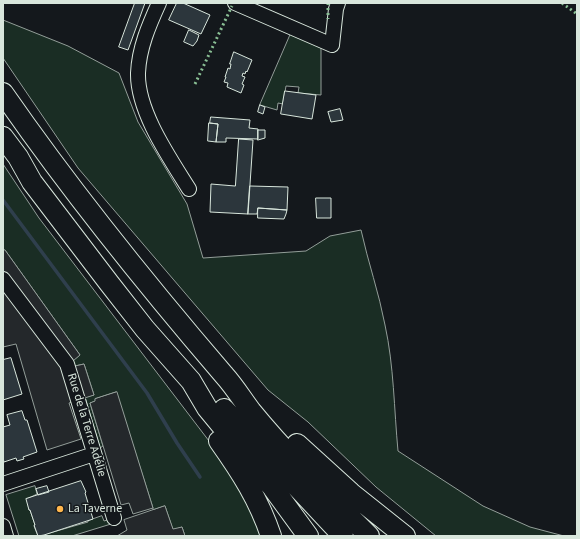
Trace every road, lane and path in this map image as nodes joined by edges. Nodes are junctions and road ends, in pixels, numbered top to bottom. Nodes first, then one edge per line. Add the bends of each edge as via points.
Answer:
1 (159, 3) edge
2 (234, 3) edge
3 (338, 3) edge
4 (3, 92) edge
5 (3, 136) edge
6 (189, 189) dead end
7 (3, 279) edge
8 (191, 381) junction
9 (237, 390) junction
10 (94, 454) junction
11 (3, 484) edge
12 (114, 518) dead end
13 (3, 526) edge
14 (6, 536) edge
15 (271, 536) edge
16 (308, 536) edge
17 (343, 536) edge
18 (369, 536) edge
19 (405, 536) edge

1 - 6 street via 142,46 138,73 139,87 157,135
2 - 3 street via 332,45
4 - 9 highway via 92,214 156,295
5 - 8 highway via 32,182 109,283
7 - 10 street, Rue de la Terre Adélie via 67,364
8 - 15 highway via 198,414 232,460 257,500
8 - 16 highway via 207,408 273,488
8 - 17 highway via 213,397
9 - 18 highway via 276,440
9 - 19 highway via 258,403 322,468
10 - 11 street
10 - 12 street, Rue de la Terre Adélie
13 - 14 street

